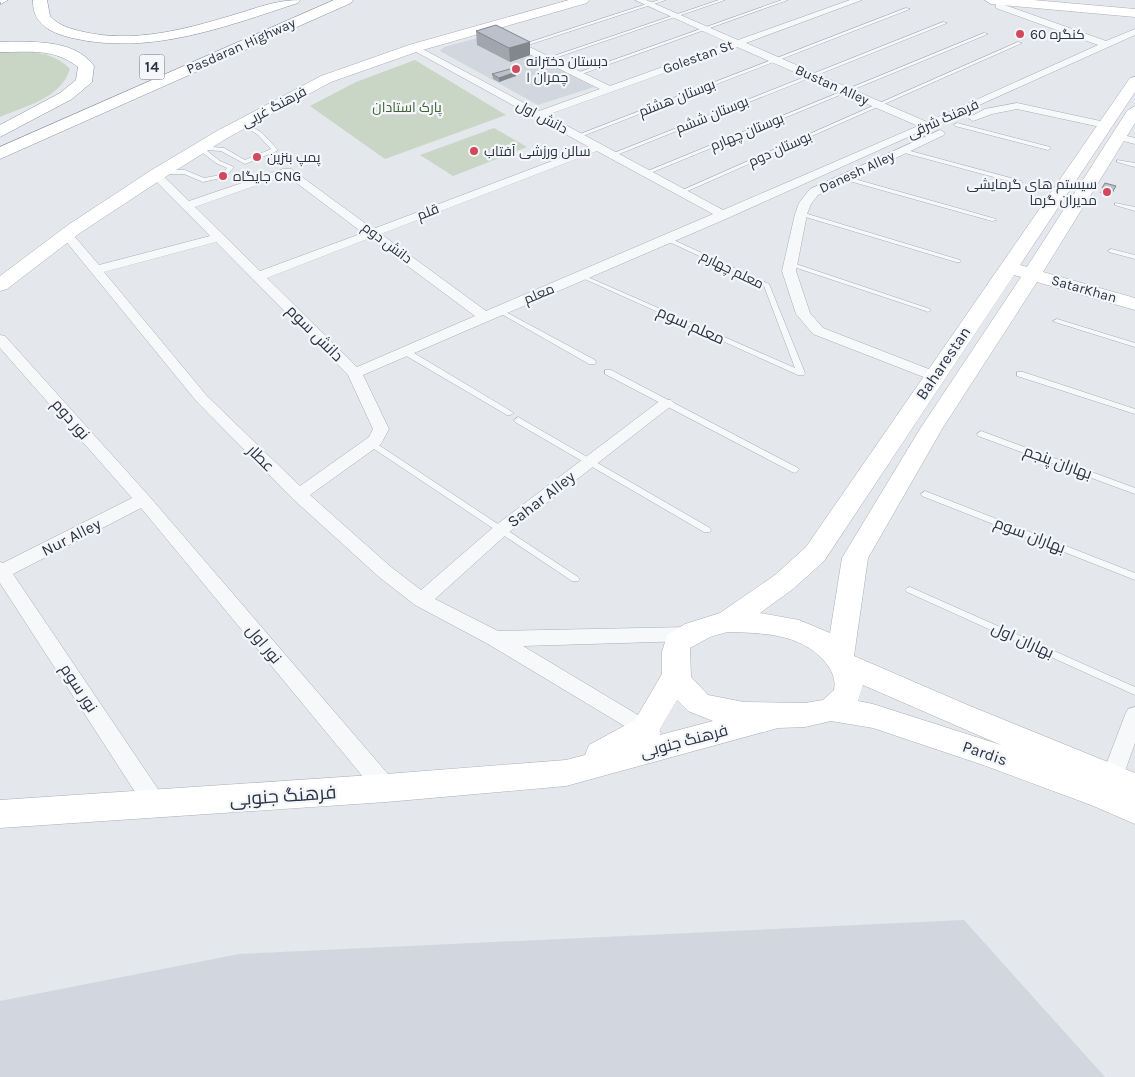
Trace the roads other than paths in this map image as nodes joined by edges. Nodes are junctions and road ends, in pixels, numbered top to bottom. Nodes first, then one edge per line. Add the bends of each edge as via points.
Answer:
1 (40, 0) edge
2 (293, 0) edge
3 (304, 0) edge
4 (346, 0) edge
5 (583, 0) edge
6 (639, 0) edge
7 (664, 0) edge
8 (723, 0) edge
9 (786, 0) edge
10 (858, 0) edge
11 (995, 3) edge
12 (650, 4) junction
13 (908, 9) dead end
14 (1135, 13) edge
15 (676, 16) junction
16 (945, 22) dead end
17 (706, 29) junction
18 (1135, 32) edge
19 (986, 34) dead end
20 (207, 43) dead end
21 (737, 43) junction
22 (1020, 43) dead end
23 (516, 44) joint
24 (1107, 45) junction
25 (0, 47) edge
26 (414, 48) junction
27 (547, 59) junction
28 (776, 60) junction
29 (577, 74) junction
30 (812, 76) junction
31 (1135, 81) edge
32 (608, 89) junction
33 (847, 91) junction
34 (92, 94) dead end
35 (878, 105) junction
36 (104, 108) junction
37 (1135, 111) edge
38 (538, 115) junction
39 (244, 123) junction
40 (957, 125) junction
41 (927, 126) junction
42 (0, 133) edge
43 (1117, 133) edge
44 (578, 136) junction
45 (200, 148) junction
46 (598, 148) junction
47 (1048, 148) dead end
48 (902, 151) junction
49 (0, 154) edge
50 (612, 155) junction
51 (1119, 161) dead end
52 (1135, 165) edge
53 (0, 170) edge
54 (646, 173) junction
55 (159, 174) junction
56 (844, 178) junction
57 (1020, 182) dead end
58 (681, 192) junction
59 (1117, 204) dead end
60 (186, 206) junction
61 (1135, 209) edge
62 (801, 214) junction
63 (724, 215) junction
64 (994, 220) dead end
65 (374, 233) junction
66 (66, 234) junction
67 (218, 238) junction
68 (667, 239) junction
69 (1111, 251) dead end
70 (1135, 257) edge
71 (958, 260) dead end
72 (1011, 262) junction
73 (790, 264) junction
74 (1035, 269) junction
75 (97, 270) junction
76 (581, 276) junction
77 (258, 277) junction
78 (0, 285) edge
79 (1135, 292) edge
80 (1135, 304) edge
81 (928, 310) dead end
82 (500, 311) junction
83 (485, 317) junction
84 (1057, 321) dead end
85 (0, 339) edge
86 (1135, 345) edge
87 (406, 352) junction
88 (592, 362) dead end
89 (608, 372) dead end
90 (355, 373) junction
91 (801, 373) joint
92 (1020, 374) dead end
93 (934, 376) junction
94 (666, 403) junction
95 (1135, 412) edge
96 (510, 413) dead end
97 (518, 420) dead end
98 (981, 434) dead end
99 (371, 443) junction
100 (589, 462) junction
101 (795, 470) dead end
102 (1135, 491) edge
103 (924, 494) dead end
104 (299, 495) junction
105 (143, 500) junction
106 (502, 529) junction
107 (707, 530) dead end
108 (1, 571) edge
109 (1135, 577) edge
110 (575, 579) dead end
111 (910, 590) dead end
112 (422, 600) junction
113 (727, 622) junction
114 (688, 634) junction
115 (495, 639) junction
116 (842, 661) junction
117 (677, 674) junction
118 (1135, 691) edge
119 (832, 709) junction
120 (1135, 715) edge
121 (774, 717) junction
122 (645, 729) junction
123 (671, 745) junction
124 (566, 774) junction
125 (1117, 787) edge
126 (386, 788) junction
127 (156, 805) junction
128 (1135, 810) edge
129 (0, 814) edge

1 - 2 highway via 39,8 45,21 60,31 82,38 111,41 177,35
3 - 20 highway, Pasdaran Highway
4 - 36 highway, Pasdaran Highway / 14
5 - 26 street, فرهنگ غربی
6 - 12 street, Bustan Alley
7 - 12 lane
8 - 15 lane
9 - 17 lane
10 - 21 street, Golestan St
11 - 14 street
11 - 24 street
12 - 15 street, Bustan Alley
12 - 23 lane
13 - 28 lane, بوستان هشتم
15 - 17 street, Bustan Alley
15 - 27 lane
16 - 30 lane, بوستان ششم
17 - 21 street, Bustan Alley
17 - 29 lane
18 - 24 street, فرهنگ شرقی
19 - 33 lane, بوستان چهارم
21 - 28 street, Bustan Alley
21 - 32 street, Golestan St
22 - 35 lane, بوستان دوم
23 - 27 street
24 - 41 street, فرهنگ شرقی
25 - 42 highway via 45,47 70,54 86,66 84,82
26 - 38 street, دانش اول
26 - 39 street, فرهنگ غربی via 326,79
27 - 29 street
28 - 30 street, Bustan Alley
28 - 44 lane, بوستان هشتم
29 - 32 street
30 - 33 street, Bustan Alley
30 - 50 lane, بوستان ششم
31 - 43 street, Baharestan
32 - 38 street, Golestan St
33 - 35 street, Bustan Alley
33 - 54 lane, بوستان چهارم
34 - 42 highway
35 - 41 street, Bustan Alley
35 - 58 lane, بوستان دوم
36 - 49 highway, Pasdaran Highway
36 - 53 highway, 14
37 - 43 street, Baharestan
38 - 44 street, دانش اول
39 - 45 street, فرهنگ غربی
39 - 45 lane via 275,150 245,162 222,149
40 - 43 street, Danesh Alley via 989,111 1017,106
40 - 47 lane
40 - 48 street, Danesh Alley
41 - 63 street, فرهنگ شرقی
43 - 72 street, Baharestan
43 - 74 street, Baharestan
44 - 46 street, دانش اول
45 - 55 street, فرهنگ غربی
45 - 55 lane via 218,162 231,167 223,176 203,180 185,172
46 - 50 street, دانش اول
46 - 65 street, قلم
48 - 56 street, Danesh Alley
48 - 57 lane
50 - 54 street, دانش اول
51 - 52 lane
54 - 58 street, دانش اول
55 - 60 street, دانش سوم
55 - 66 street, فرهنگ غربی
56 - 62 street, Danesh Alley via 814,192
56 - 64 lane
58 - 63 street, دانش اول
59 - 61 lane
60 - 65 street, دانش دوم via 287,171
60 - 67 street, دانش سوم
62 - 71 lane
62 - 73 street, Danesh Alley
63 - 68 street, معلم
65 - 77 street, قلم
65 - 83 street, دانش دوم
66 - 75 street, عطار
66 - 78 street, فرهنگ غربی
67 - 75 street
67 - 77 street, دانش سوم
68 - 76 street, معلم
68 - 91 lane, معلم چهارم via 767,285
69 - 70 lane
72 - 74 street
72 - 93 street, Baharestan
73 - 81 lane
73 - 93 street, Danesh Alley via 789,271 803,314 818,331
74 - 79 street, SatarKhan
74 - 80 street, SatarKhan
74 - 116 street, Baharestan via 931,428 855,558
75 - 104 street, عطار via 202,399
76 - 82 street, معلم
76 - 91 lane, معلم سوم
77 - 90 street, دانش سوم
82 - 83 street, معلم
82 - 88 lane
83 - 87 street, معلم
84 - 86 lane
85 - 105 street, نور دوم
87 - 90 street, معلم
87 - 96 lane
89 - 94 lane
90 - 99 street, دانش سوم via 361,392 381,429
92 - 95 lane
93 - 113 street, Baharestan via 815,554 784,582
94 - 100 street, Sahar Alley
94 - 101 lane
97 - 100 lane
98 - 102 lane, بهاران پنجم
99 - 104 street
99 - 106 lane
100 - 106 street, Sahar Alley
100 - 107 lane
103 - 109 lane, بهاران سوم
104 - 112 street, عطار via 385,572
105 - 108 street, Nur Alley
105 - 126 street, نور اول
106 - 110 lane
106 - 112 street, Sahar Alley
108 - 127 street, نور سوم
111 - 118 lane, بهاران اول
112 - 115 street, عطار
113 - 114 street
113 - 116 street, Pardis via 787,626 820,640
114 - 115 street
114 - 117 street via 678,643 674,661
115 - 122 street, عطار
116 - 119 street via 850,682 847,697
116 - 125 street, Pardis
117 - 121 street via 678,681 699,703 724,711
117 - 122 street, فرهنگ جنوبی
119 - 121 street, Pardis
119 - 125 street, Pardis via 873,716 990,754
120 - 125 street
121 - 123 street, فرهنگ جنوبی
122 - 123 street, عطار
122 - 124 street, فرهنگ جنوبی
123 - 124 street, فرهنگ جنوبی
124 - 126 street, فرهنگ جنوبی
125 - 128 street, Pardis
126 - 127 street, فرهنگ جنوبی
127 - 129 street, فرهنگ جنوبی

